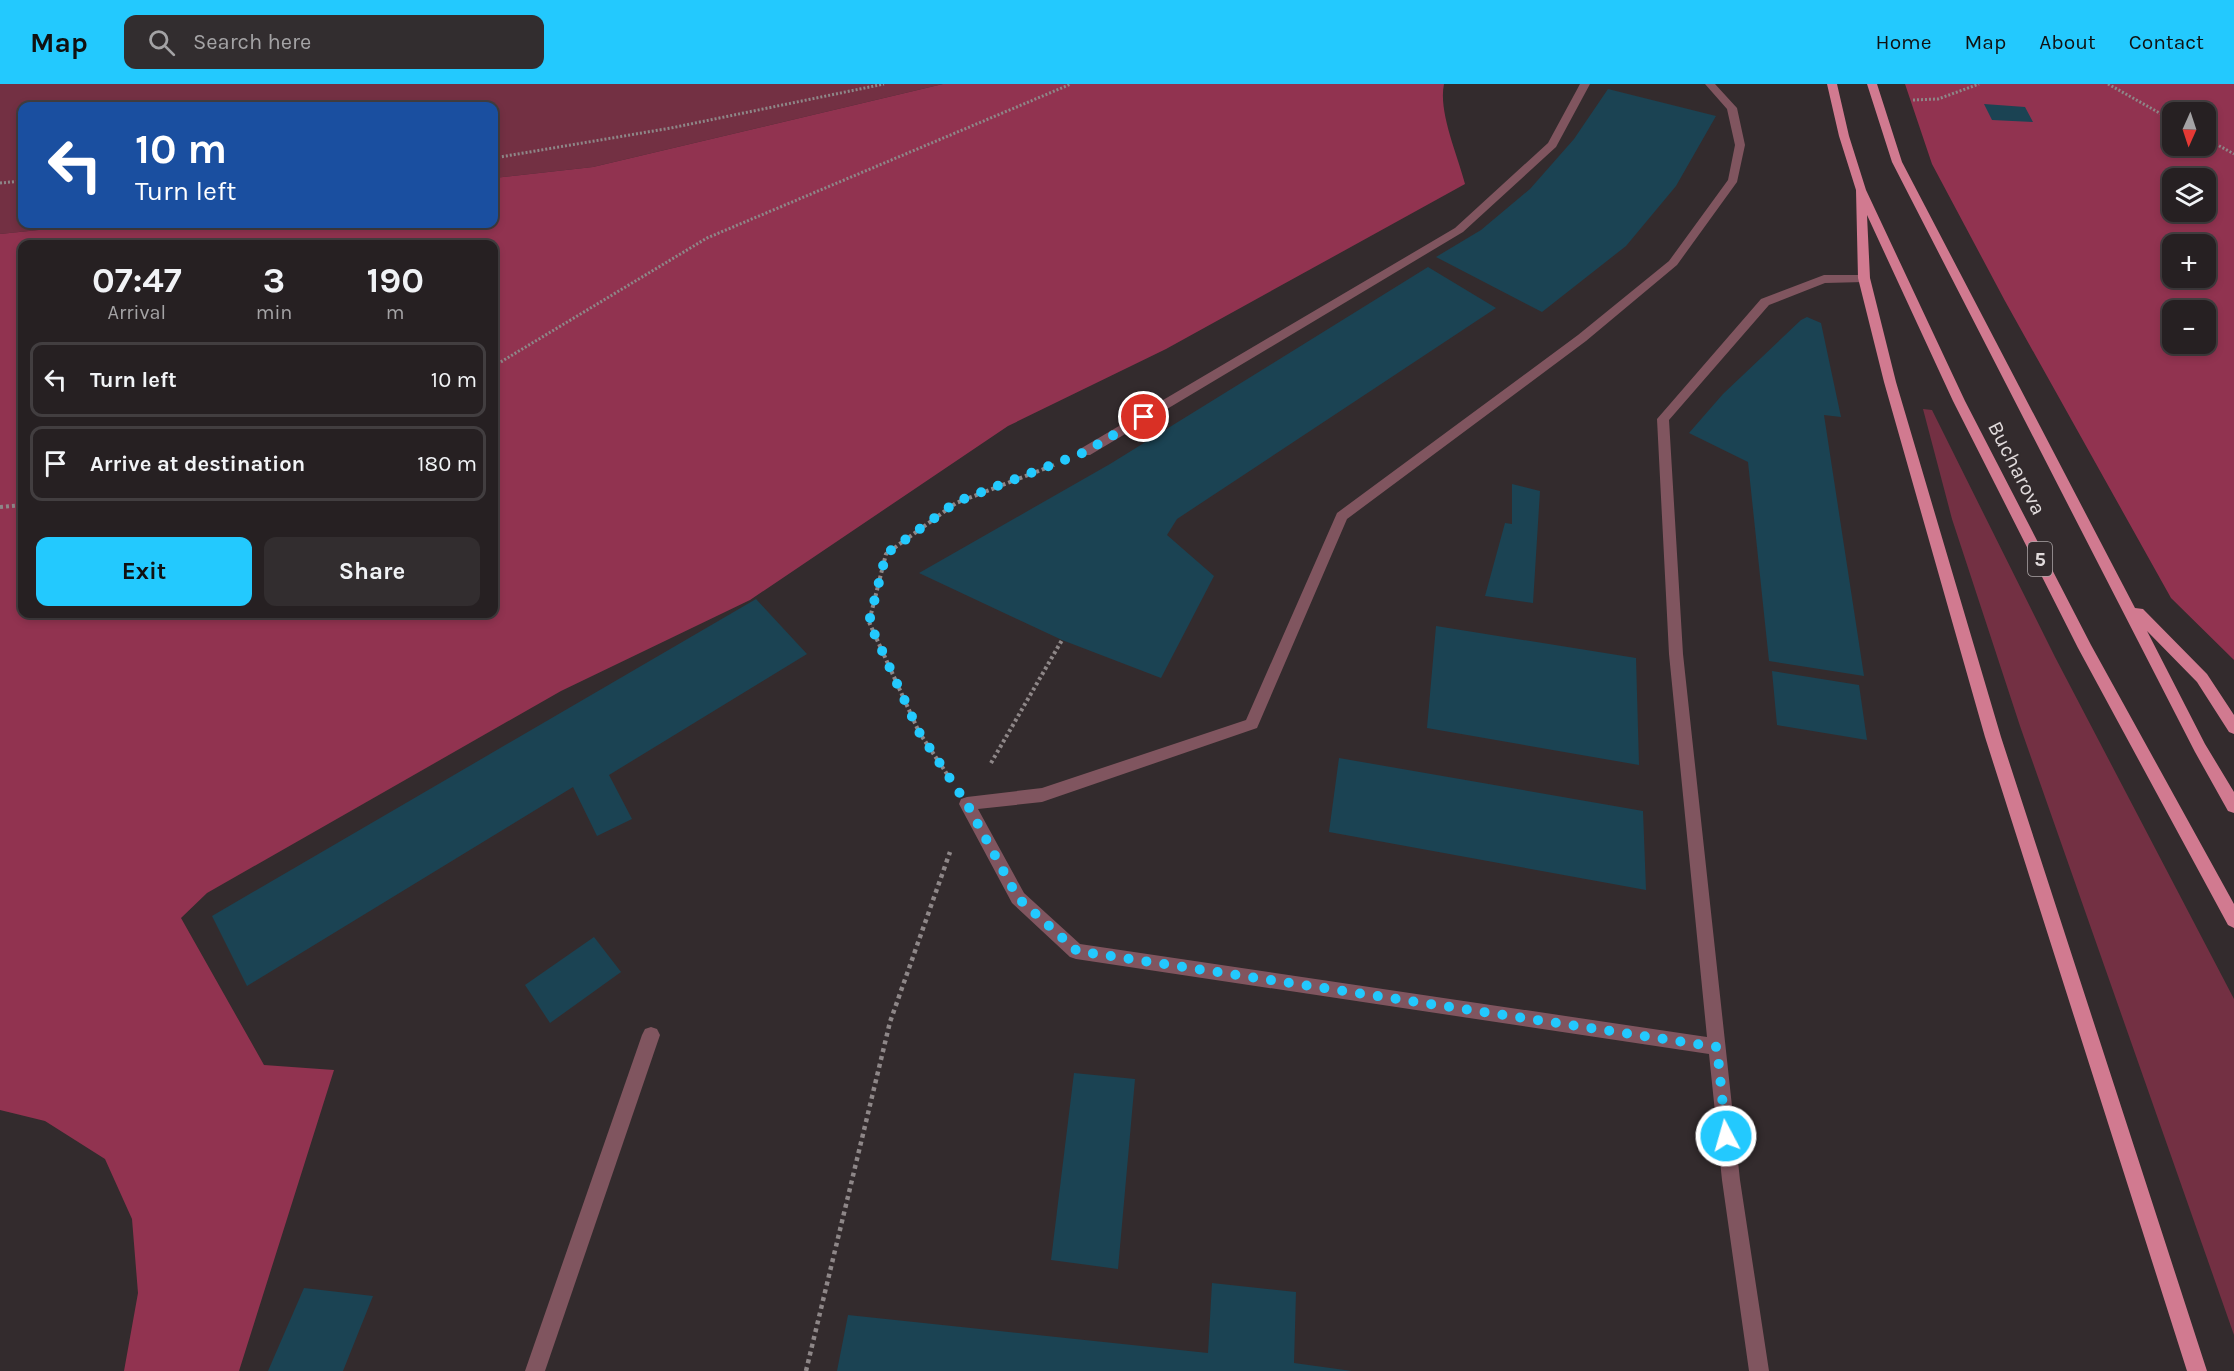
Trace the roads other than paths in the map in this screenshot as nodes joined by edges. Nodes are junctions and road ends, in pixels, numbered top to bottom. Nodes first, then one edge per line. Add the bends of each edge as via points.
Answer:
1 (1585, 84) edge
2 (1710, 84) edge
3 (1832, 84) edge
4 (1872, 84) edge
5 (1861, 190) junction
6 (1864, 278) junction
7 (1085, 452) road end
8 (2127, 603) junction
9 (2234, 728) edge
10 (2234, 806) edge
11 (2234, 920) edge
12 (651, 1035) dead end
13 (1717, 1047) junction
14 (535, 1371) edge
15 (1759, 1371) edge
16 (2197, 1371) edge

1 - 7 lane via 1552,145 1459,230
2 - 13 lane via 1732,108 1740,146 1732,180 1673,263 1582,338 1341,516 1252,724 1042,795 967,804 1018,898 1077,951
3 - 5 main road, Bucharova / 5
4 - 8 main road, Bucharova via 1907,183
5 - 6 main road
5 - 11 main road, Bucharova / 5 via 1959,400 2085,648
6 - 13 lane via 1824,279 1765,302 1663,419 1676,654
6 - 16 main road via 1890,382 1993,737
8 - 9 main road via 2202,678
8 - 10 main road, Bucharova via 2200,748
12 - 14 lane
13 - 15 lane via 1731,1180

